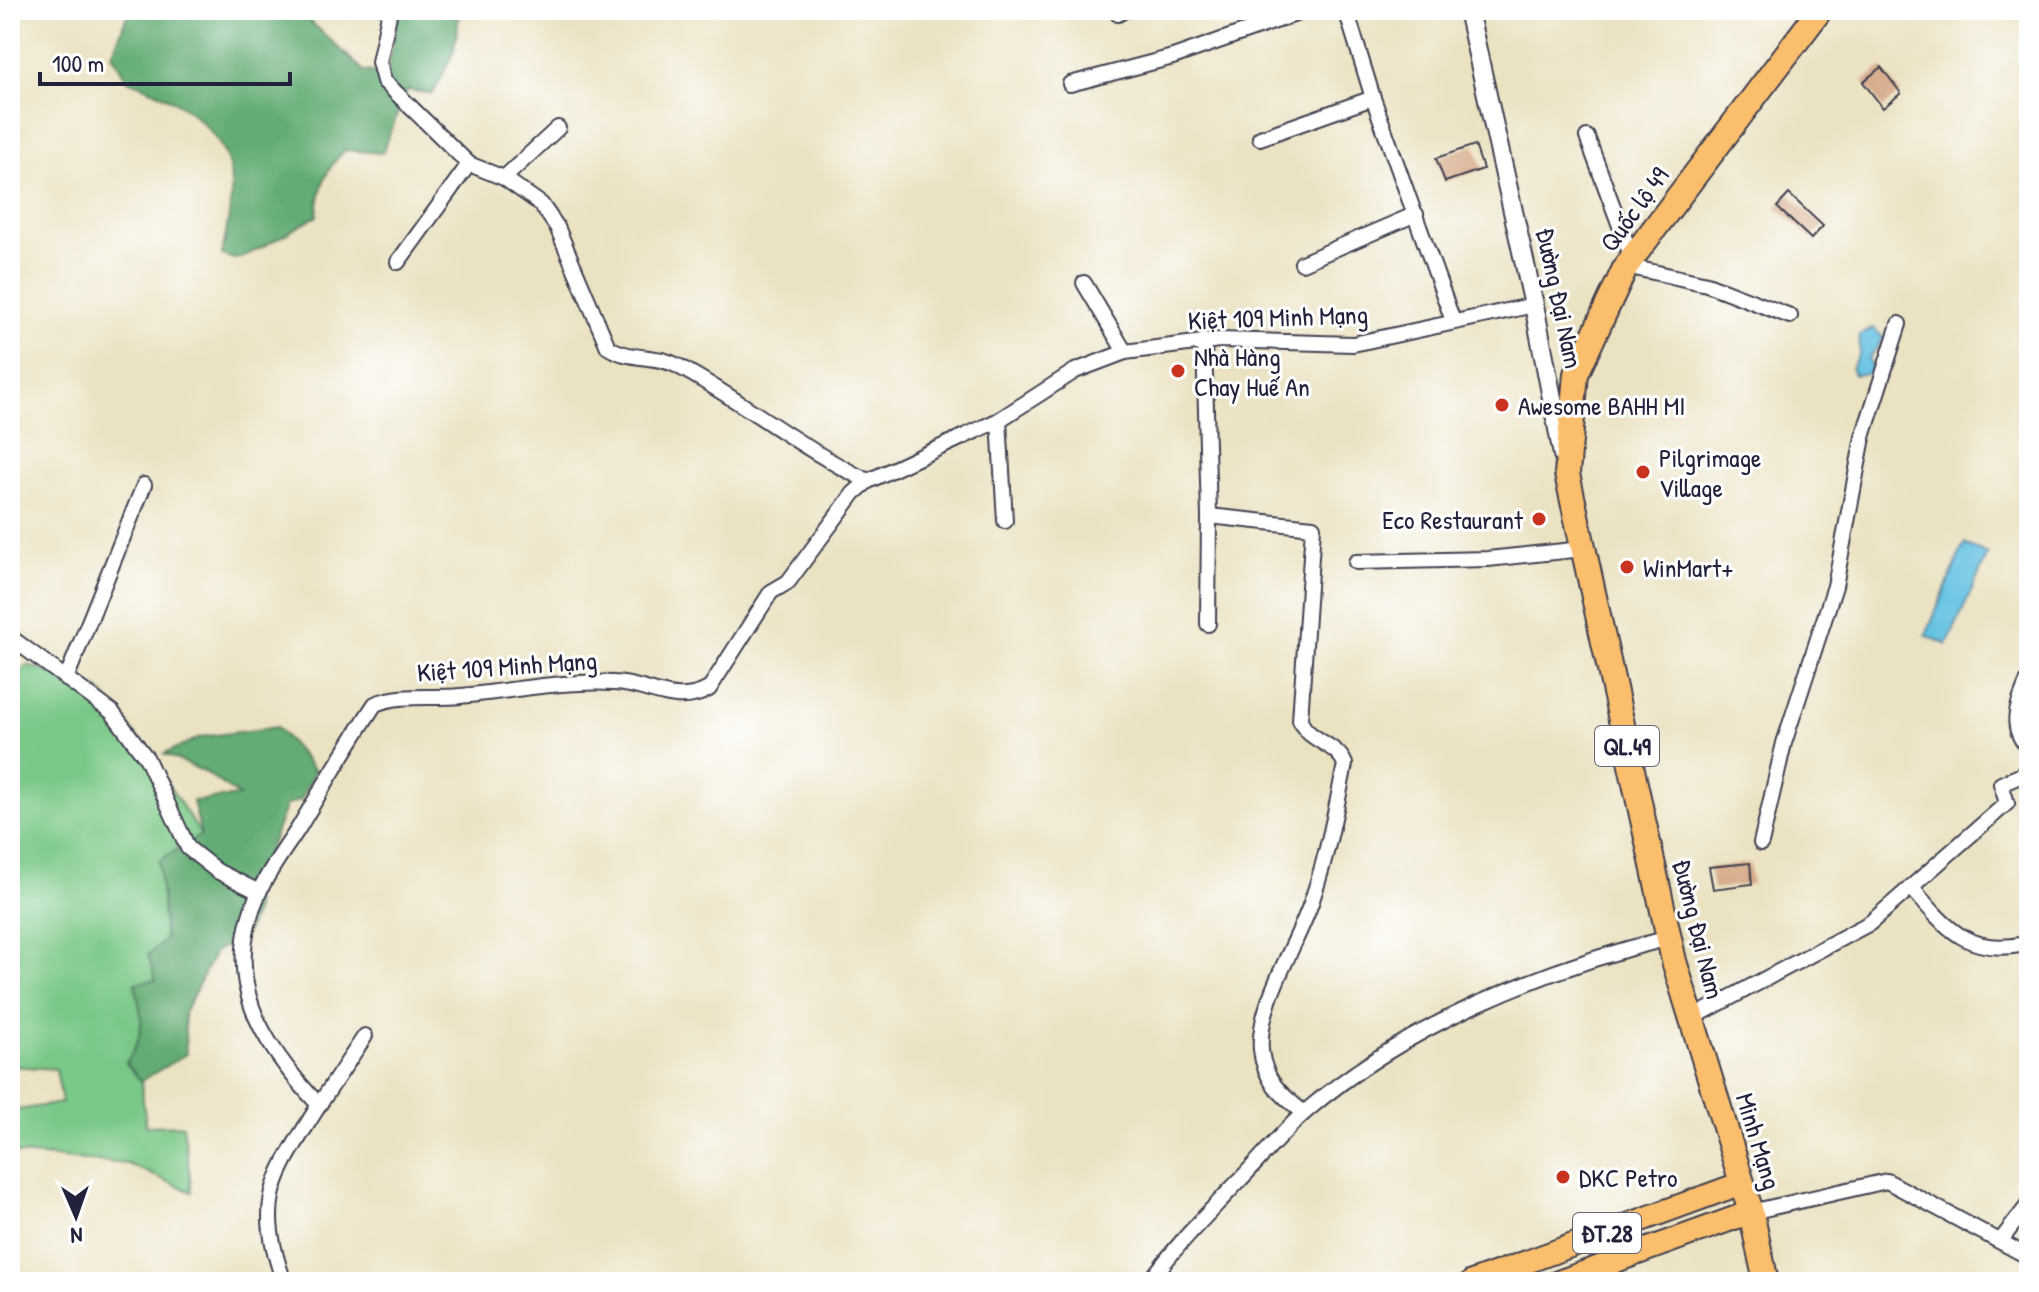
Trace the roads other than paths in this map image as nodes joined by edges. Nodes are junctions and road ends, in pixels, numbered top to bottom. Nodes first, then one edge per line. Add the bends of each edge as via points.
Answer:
1 (390, 10) edge
2 (1307, 10) edge
3 (1346, 10) edge
4 (1468, 10) edge
5 (1820, 10) edge
6 (1070, 84) dead end
7 (1373, 98) junction
8 (558, 128) dead end
9 (1587, 137) dead end
10 (1260, 138) dead end
11 (469, 164) junction
12 (504, 178) junction
13 (1416, 214) junction
14 (398, 262) dead end
15 (1629, 262) junction
16 (1302, 263) dead end
17 (1084, 283) dead end
18 (1534, 305) junction
19 (1790, 316) dead end
20 (1453, 321) junction
21 (1899, 324) dead end
22 (1204, 341) junction
23 (1125, 352) junction
24 (999, 420) junction
25 (1567, 474) junction
26 (868, 481) junction
27 (144, 485) dead end
28 (1209, 516) junction
29 (1005, 521) dead end
30 (1583, 549) junction
31 (1356, 562) dead end
32 (1208, 624) dead end
33 (10, 637) edge
34 (2029, 678) edge
35 (66, 679) junction
36 (2029, 749) edge
37 (2029, 772) edge
38 (1761, 843) dead end
39 (1911, 887) junction
40 (259, 892) junction
41 (1669, 938) junction
42 (2029, 943) edge
43 (1692, 1018) junction
44 (365, 1036) dead end
45 (319, 1105) junction
46 (1304, 1113) junction
47 (1742, 1183) junction
48 (2029, 1204) edge
49 (1751, 1212) junction
50 (2001, 1240) junction
51 (2029, 1257) edge
52 (284, 1282) edge
53 (1150, 1282) edge
54 (1472, 1282) edge
55 (1558, 1282) edge
56 (1766, 1282) edge

1 - 11 street via 379,62 384,81
2 - 6 street via 1173,57
3 - 7 street
4 - 18 street, Đường Đại Nam
5 - 15 highway, Quốc lộ 49 / QL.49
7 - 10 street
7 - 13 street
8 - 12 street
9 - 15 street
11 - 12 street
11 - 14 street
12 - 26 street via 541,204 557,227 608,347 622,356 675,364 832,464
13 - 16 street
13 - 20 street
15 - 19 street
15 - 25 highway, Quốc lộ 49 / QL.49 via 1576,374
17 - 23 street
18 - 20 street, Kiệt 109 Minh Mạng
18 - 25 street, Đường Đại Nam
20 - 22 street, Kiệt 109 Minh Mạng via 1353,344
21 - 38 street via 1863,437 1835,586 1784,743
22 - 23 street, Kiệt 109 Minh Mạng
22 - 28 street
23 - 24 street, Kiệt 109 Minh Mạng via 1075,371
24 - 26 street, Kiệt 109 Minh Mạng
24 - 29 street
25 - 30 highway, Đường Đại Nam / QL.49
26 - 40 street, Kiệt 109 Minh Mạng via 788,582 771,592 714,683 694,697 604,683 401,697 375,704
27 - 35 street
28 - 32 street
28 - 46 street via 1313,527 1300,720 1302,728 1342,755 1345,764 1312,903 1267,1012 1261,1040 1269,1080
30 - 31 street via 1488,559
30 - 41 highway, Đường Đại Nam / QL.49
33 - 35 street
34 - 36 street via 2013,718
35 - 40 street via 112,712 134,738 188,848 217,871
37 - 39 street via 2001,784 2007,803
39 - 42 street via 1950,933 1999,947
39 - 43 street via 1870,923
40 - 45 street, Kiệt 109 Minh Mạng via 244,945 243,980 252,1013 286,1071
41 - 43 highway, Đường Đại Nam / QL.49
41 - 46 street via 1562,970 1465,1011 1376,1061
43 - 47 highway, Minh Mạng / QL.49
44 - 45 street
45 - 52 street via 276,1175 272,1192 271,1244
46 - 53 street via 1192,1229
47 - 49 highway, Minh Mạng / QL.49
47 - 54 main road, ĐT.28
48 - 50 street
49 - 50 street via 1887,1181
49 - 55 main road, ĐT.28
49 - 56 highway, Minh Mạng / QL.49
50 - 51 street

